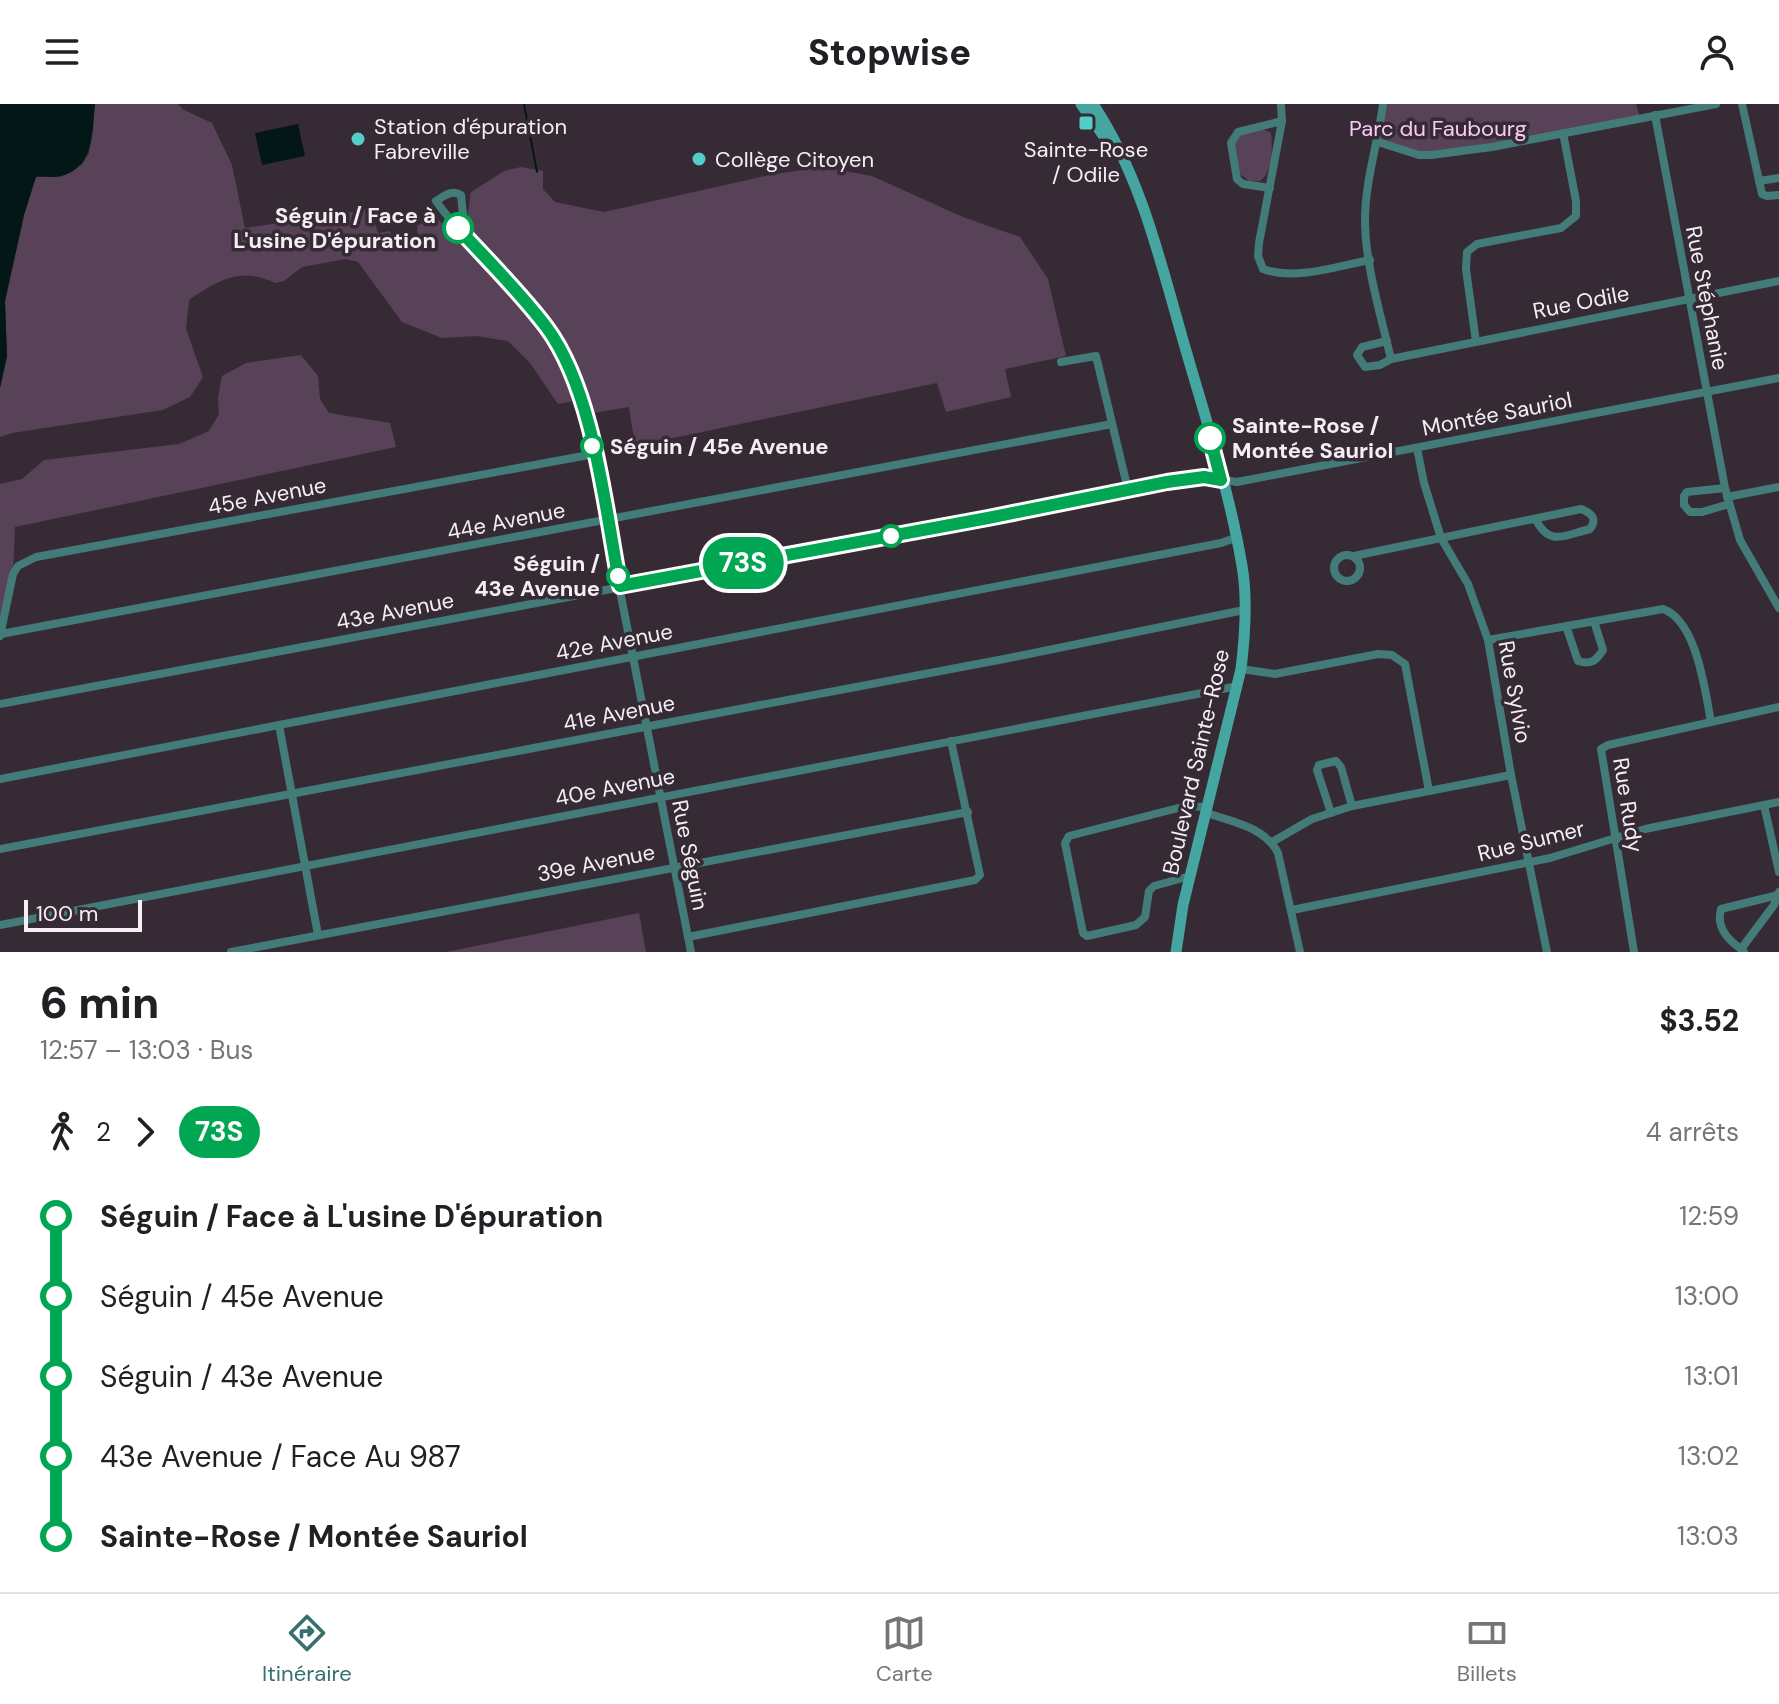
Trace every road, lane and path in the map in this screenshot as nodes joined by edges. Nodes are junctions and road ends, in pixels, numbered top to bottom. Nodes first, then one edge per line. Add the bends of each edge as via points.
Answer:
1 (1081, 104) edge
2 (1093, 104) edge
3 (1281, 104) edge
4 (1383, 104) edge
5 (1716, 104) edge
6 (1742, 104) edge
7 (1706, 105) edge
8 (1655, 115) junction
9 (1282, 121) junction
10 (1563, 133) junction
11 (1378, 142) junction
12 (1125, 165) junction
13 (1779, 178) edge
14 (1759, 181) junction
15 (1270, 188) junction
16 (1779, 195) edge
17 (465, 235) junction
18 (1370, 260) junction
19 (1779, 281) edge
20 (1689, 298) junction
21 (1387, 341) junction
22 (1476, 342) junction
23 (1391, 359) junction
24 (1061, 362) dead end
25 (1779, 378) edge
26 (1707, 392) junction
27 (1112, 424) junction
28 (1417, 448) junction
29 (594, 454) junction
30 (1221, 480) junction
31 (1779, 487) edge
32 (1128, 490) junction
33 (1727, 496) junction
34 (1536, 520) junction
35 (607, 521) junction
36 (1235, 538) junction
37 (1441, 538) junction
38 (1354, 556) dead end
39 (620, 586) junction
40 (1777, 601) edge
41 (1244, 610) junction
42 (1594, 621) junction
43 (1566, 626) junction
44 (0, 635) edge
45 (1488, 640) junction
46 (633, 657) junction
47 (1241, 669) junction
48 (1238, 686) junction
49 (0, 704) edge
50 (1779, 707) edge
51 (1711, 722) junction
52 (279, 725) junction
53 (647, 726) junction
54 (951, 741) junction
55 (1511, 775) junction
56 (0, 779) edge
57 (1429, 791) junction
58 (292, 794) junction
59 (661, 797) junction
60 (1779, 802) edge
61 (1764, 805) junction
62 (1352, 806) junction
63 (1207, 810) junction
64 (968, 812) junction
65 (1331, 813) junction
66 (1615, 837) junction
67 (1272, 842) junction
68 (0, 849) edge
69 (1528, 863) junction
70 (305, 866) junction
71 (674, 866) junction
72 (1779, 872) edge
73 (1190, 876) junction
74 (1778, 893) edge
75 (1292, 910) junction
76 (0, 925) edge
77 (318, 935) junction
78 (688, 937) junction
79 (1742, 951) edge
80 (231, 952) edge
81 (691, 952) edge
82 (1176, 952) edge
83 (1300, 952) edge
84 (1544, 952) edge
85 (1634, 952) edge

1 - 12 street, Boulevard Sainte-Rose
2 - 12 street, Boulevard Sainte-Rose
3 - 9 street
4 - 11 street
5 - 7 street
6 - 14 street
7 - 8 street
8 - 10 street
8 - 20 street, Rue Stéphanie
9 - 15 street
9 - 15 street via 1238,132 1231,143 1237,179
10 - 11 street via 1431,155
10 - 22 street via 1576,216 1561,228 1477,244 1467,252
11 - 18 street via 1365,222
12 - 30 street, Boulevard Sainte-Rose via 1154,236
13 - 14 street
14 - 16 street via 1762,194
15 - 18 street via 1259,243 1263,269 1293,274
17 - 17 street, Rue Séguin via 436,201 448,193 461,195
17 - 29 street, Rue Séguin via 558,346 578,393
18 - 21 street
19 - 20 street, Rue Odile
20 - 22 street, Rue Odile
20 - 26 street, Rue Stéphanie
21 - 23 street
21 - 23 street, Rue Odile via 1362,347 1357,355 1365,367
22 - 23 street, Rue Odile
24 - 27 street via 1096,356
25 - 26 street, Montée Sauriol
26 - 28 street, Montée Sauriol
26 - 33 street, Rue Stéphanie
27 - 32 street
27 - 35 street, 44e Avenue
28 - 30 street, Montée Sauriol via 1237,482
28 - 37 street, Rue Sylvio
29 - 35 street, Rue Séguin
29 - 44 street, 45e Avenue via 36,557 13,574
30 - 32 street, 43e Avenue via 1204,477
30 - 36 street, Boulevard Sainte-Rose
31 - 33 street
32 - 39 street, 43e Avenue
33 - 33 street via 1702,512 1690,512 1684,505 1687,492
33 - 40 street, Rue Stéphanie via 1747,554
34 - 34 street via 1553,538 1593,524 1590,512 1581,509
34 - 37 street
35 - 39 street, Rue Séguin
35 - 44 street, 44e Avenue
36 - 41 street, Boulevard Sainte-Rose
36 - 46 street, 42e Avenue
37 - 38 street
37 - 45 street, Rue Sylvio via 1468,584
39 - 46 street, Rue Séguin
39 - 49 street, 43e Avenue
41 - 47 street, Boulevard Sainte-Rose
41 - 53 street, 41e Avenue
42 - 43 street
42 - 43 street via 1603,650 1587,664 1578,661
42 - 51 street via 1663,609 1679,618 1696,655
43 - 45 street
45 - 55 street, Rue Sylvio
46 - 52 street, 42e Avenue
46 - 53 street, Rue Séguin
47 - 48 street, Boulevard Sainte-Rose
47 - 57 street via 1275,674 1392,655 1405,664
48 - 54 street, 40e Avenue
48 - 63 street, Boulevard Sainte-Rose
50 - 51 street, Rue Rudy
51 - 66 street, Rue Rudy via 1601,749
52 - 56 street, 42e Avenue
52 - 58 street
53 - 58 street, 41e Avenue
53 - 59 street, Rue Séguin
54 - 59 street, 40e Avenue
54 - 64 street
55 - 57 street
55 - 69 street, Rue Sylvio
57 - 62 street
58 - 68 street, 41e Avenue
58 - 70 street
59 - 70 street, 40e Avenue
59 - 71 street, Rue Séguin
60 - 61 street, Rue Sumer
61 - 66 street, Rue Sumer
61 - 72 street
62 - 65 street
62 - 65 street via 1341,767 1336,761 1319,765
63 - 67 street
63 - 73 street, Boulevard Sainte-Rose
63 - 73 street via 1186,806 1069,836 1065,843 1087,936 1136,925 1145,917 1154,886
64 - 71 street, 39e Avenue
64 - 78 street via 980,875 966,883
65 - 67 street
66 - 69 street, Rue Sumer
66 - 85 street, Rue Rudy
67 - 75 street
69 - 75 street, Rue Sumer
69 - 84 street, Rue Sylvio
70 - 76 street, 40e Avenue
70 - 77 street
71 - 77 street, 39e Avenue
71 - 78 street, Rue Séguin
73 - 82 street, Boulevard Sainte-Rose
74 - 79 street
74 - 79 street via 1721,909 1725,937
75 - 83 street
77 - 80 street, 39e Avenue
78 - 81 street, Rue Séguin

